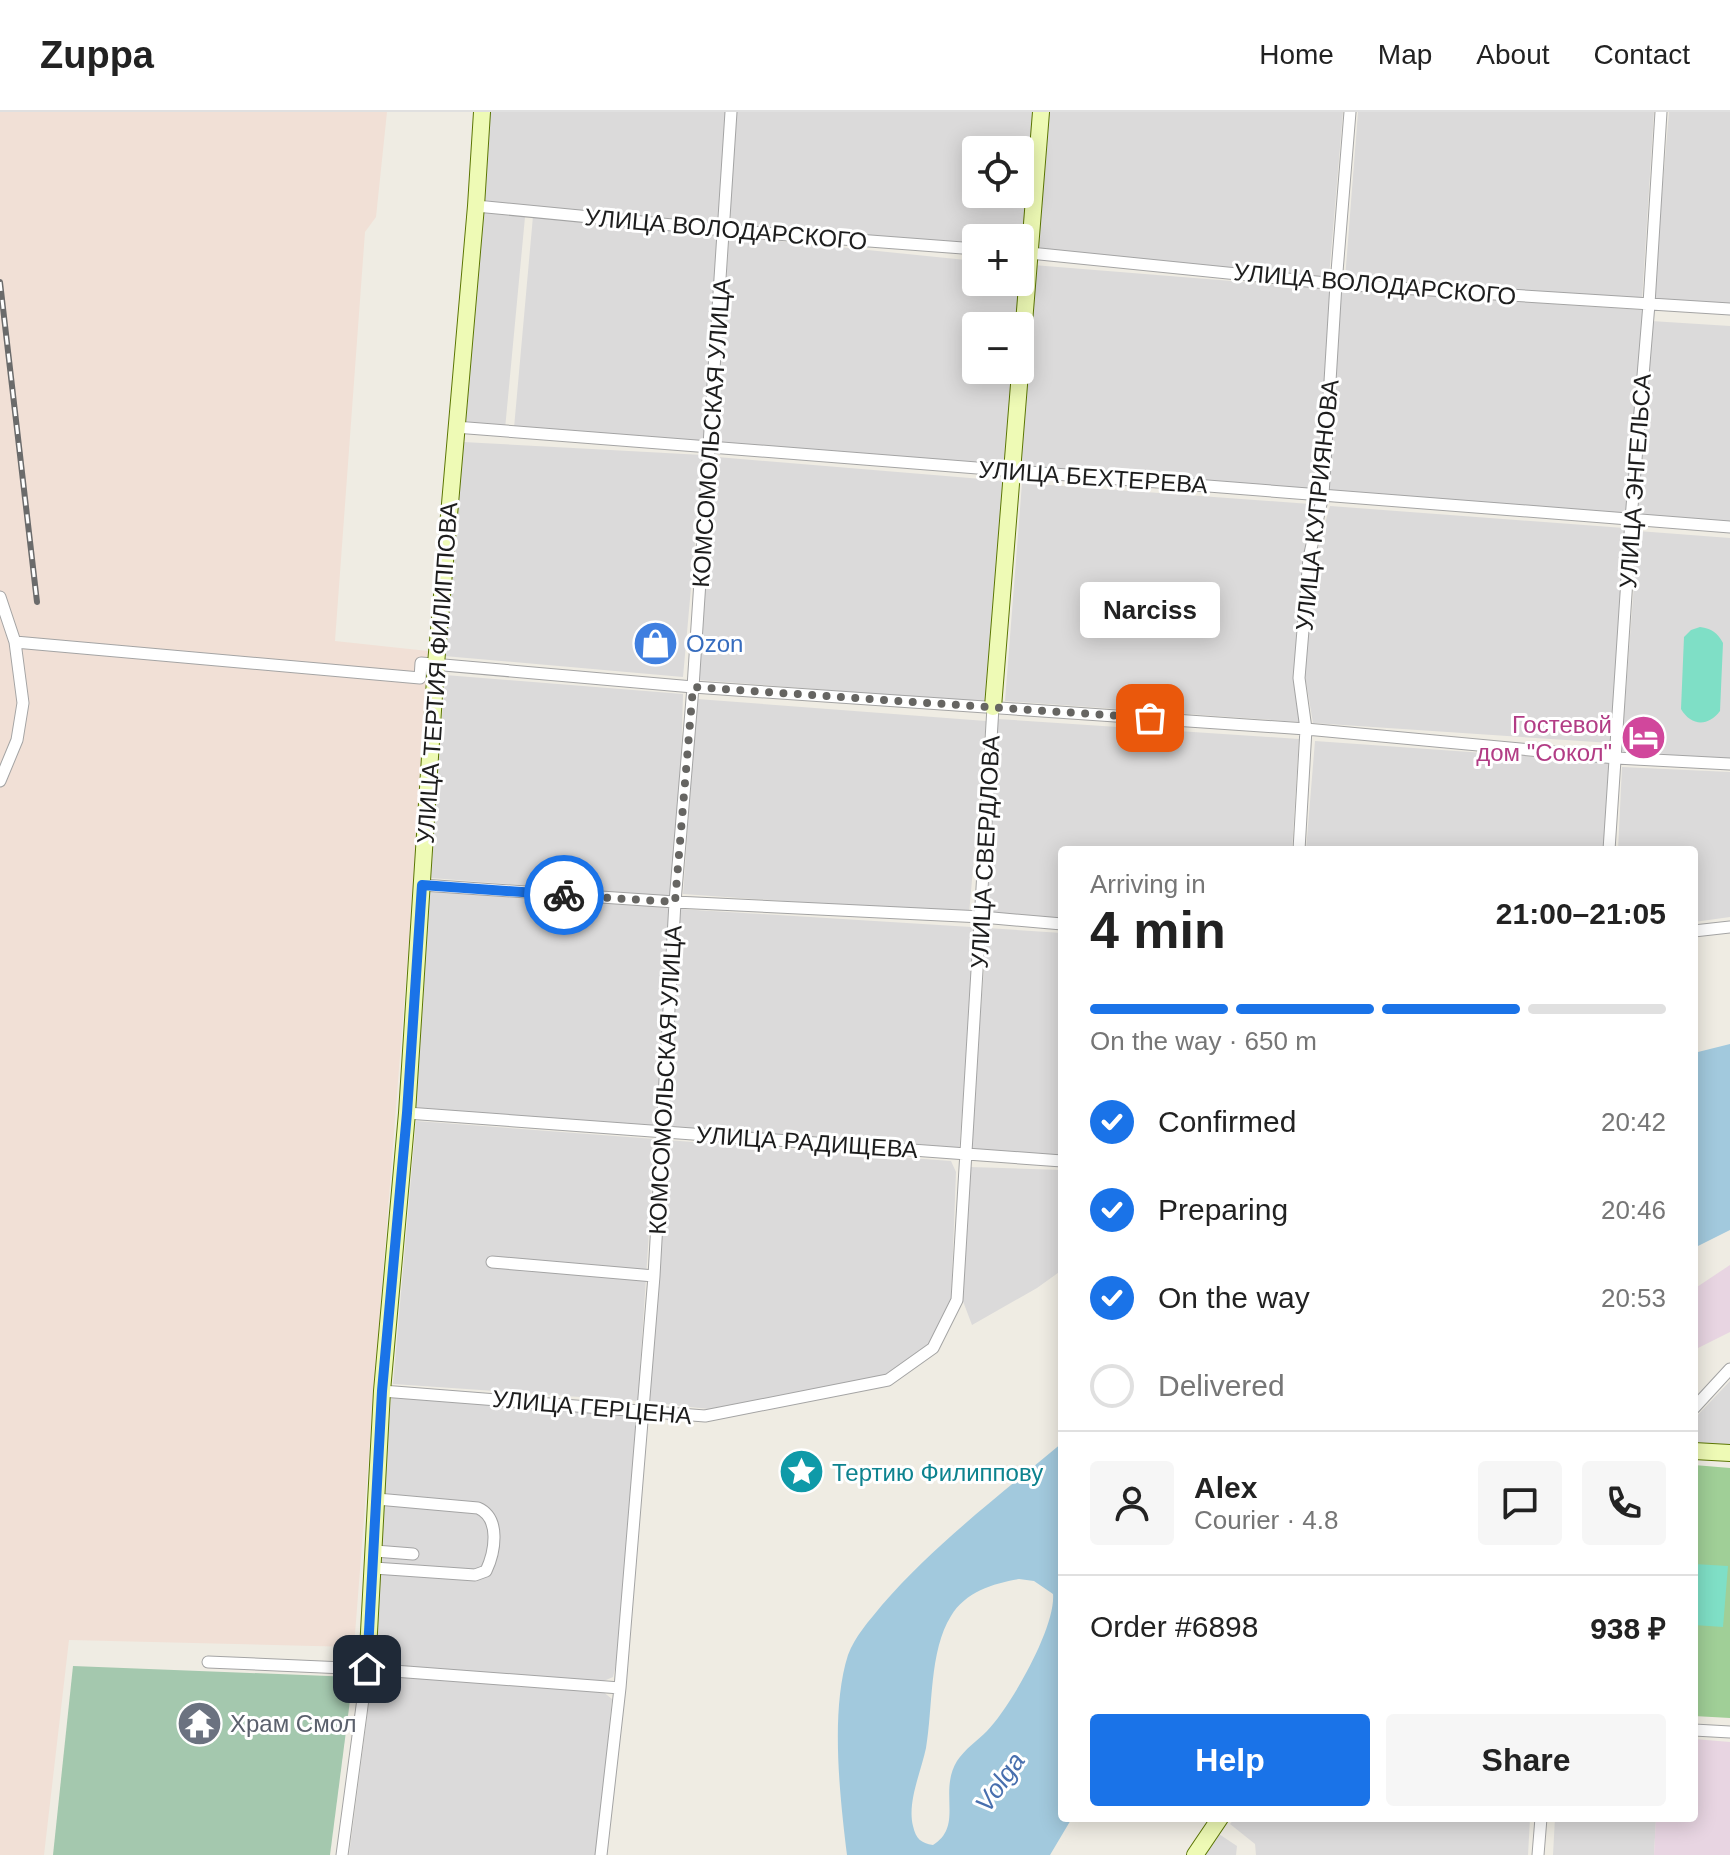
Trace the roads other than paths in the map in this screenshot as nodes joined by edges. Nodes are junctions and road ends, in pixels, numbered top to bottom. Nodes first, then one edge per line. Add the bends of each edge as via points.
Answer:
1 (482, 112) edge
2 (731, 112) edge
3 (1041, 112) edge
4 (1350, 112) edge
5 (1661, 112) edge
6 (476, 206) junction
7 (1029, 224) edge
8 (724, 230) junction
9 (962, 248) edge
10 (1034, 253) edge
11 (1336, 284) junction
12 (1023, 296) edge
13 (1649, 304) junction
14 (1730, 309) edge
15 (455, 427) junction
16 (710, 447) junction
17 (1013, 471) junction
18 (1323, 495) junction
19 (1631, 519) junction
20 (1730, 527) edge
21 (1, 601) edge
22 (15, 642) junction
23 (431, 664) junction
24 (693, 687) junction
25 (993, 707) junction
26 (1306, 729) junction
27 (1616, 758) junction
28 (1730, 764) edge
29 (0, 781) edge
30 (1299, 846) edge
31 (1609, 846) edge
32 (422, 885) junction
33 (675, 902) junction
34 (982, 917) junction
35 (1058, 924) edge
36 (1730, 927) edge
37 (1698, 931) edge
38 (407, 1113) junction
39 (662, 1132) junction
40 (966, 1153) junction
41 (1058, 1161) edge
42 (492, 1262) dead end
43 (654, 1276) junction
44 (933, 1348) joint
45 (1730, 1369) edge
46 (382, 1391) junction
47 (1698, 1404) edge
48 (643, 1410) junction
49 (1698, 1451) edge
50 (1730, 1453) edge
51 (377, 1499) junction
52 (375, 1551) junction
53 (413, 1554) dead end
54 (374, 1568) junction
55 (208, 1662) dead end
56 (367, 1669) junction
57 (620, 1688) junction
58 (1698, 1730) edge
59 (1730, 1732) edge
60 (1217, 1822) edge
61 (1541, 1822) edge
62 (342, 1855) edge
63 (601, 1855) edge
64 (1195, 1855) edge
65 (1538, 1855) edge

1 - 6 street, УЛИЦА ТЕРТИЯ ФИЛИППОВА
2 - 8 street, КОМСОМОЛЬСКАЯ УЛИЦА
3 - 7 street, УЛИЦА СВЕРДЛОВА
4 - 11 street, УЛИЦА КУПРИЯНОВА
5 - 13 street, УЛИЦА ЭНГЕЛЬСА
6 - 8 street, УЛИЦА ВОЛОДАРСКОГО
6 - 15 street, УЛИЦА ТЕРТИЯ ФИЛИППОВА
8 - 9 street, УЛИЦА ВОЛОДАРСКОГО
8 - 16 street, КОМСОМОЛЬСКАЯ УЛИЦА
10 - 11 street, УЛИЦА ВОЛОДАРСКОГО
11 - 13 street, УЛИЦА ВОЛОДАРСКОГО
11 - 18 street, УЛИЦА КУПРИЯНОВА
12 - 17 street, УЛИЦА СВЕРДЛОВА
13 - 14 street, УЛИЦА ВОЛОДАРСКОГО
13 - 19 street, УЛИЦА ЭНГЕЛЬСА
15 - 16 street, УЛИЦА БЕХТЕРЕВА
15 - 23 street, УЛИЦА ТЕРТИЯ ФИЛИППОВА
16 - 17 street, УЛИЦА БЕХТЕРЕВА
16 - 24 street, КОМСОМОЛЬСКАЯ УЛИЦА
17 - 18 street, УЛИЦА БЕХТЕРЕВА
17 - 25 street, УЛИЦА СВЕРДЛОВА
18 - 19 street, УЛИЦА БЕХТЕРЕВА
18 - 26 street, УЛИЦА КУПРИЯНОВА via 1309,558 1299,678
19 - 20 street, УЛИЦА БЕХТЕРЕВА
19 - 27 street, УЛИЦА ЭНГЕЛЬСА
21 - 22 street
22 - 23 street via 420,678 421,663
22 - 29 street via 23,703 17,740
23 - 24 street
23 - 32 street, УЛИЦА ТЕРТИЯ ФИЛИППОВА
24 - 25 street
24 - 33 street, КОМСОМОЛЬСКАЯ УЛИЦА
25 - 26 street
25 - 34 street, УЛИЦА СВЕРДЛОВА
26 - 27 street
26 - 30 street, УЛИЦА КУПРИЯНОВА
27 - 28 street
27 - 31 street, УЛИЦА ЭНГЕЛЬСА
32 - 33 street
32 - 38 street, УЛИЦА ТЕРТИЯ ФИЛИППОВА
33 - 34 street
33 - 39 street, КОМСОМОЛЬСКАЯ УЛИЦА
34 - 35 street
34 - 40 street, УЛИЦА СВЕРДЛОВА
36 - 37 street
38 - 39 street, УЛИЦА РАДИЩЕВА
38 - 46 street, УЛИЦА ТЕРТИЯ ФИЛИППОВА
39 - 40 street, УЛИЦА РАДИЩЕВА
39 - 43 street, КОМСОМОЛЬСКАЯ УЛИЦА
40 - 41 street, УЛИЦА РАДИЩЕВА
40 - 44 street, УЛИЦА СВЕРДЛОВА via 957,1300
42 - 43 street
43 - 48 street, КОМСОМОЛЬСКАЯ УЛИЦА
44 - 48 street, УЛИЦА ГЕРЦЕНА via 888,1380 705,1416
45 - 47 street
46 - 48 street, УЛИЦА ГЕРЦЕНА
46 - 51 street, УЛИЦА ТЕРТИЯ ФИЛИППОВА
48 - 57 street, КОМСОМОЛЬСКАЯ УЛИЦА
49 - 50 street
51 - 52 street, УЛИЦА ТЕРТИЯ ФИЛИППОВА
51 - 54 street via 466,1505 487,1512 494,1524 486,1571 475,1575
52 - 53 street
52 - 54 street, УЛИЦА ТЕРТИЯ ФИЛИППОВА
54 - 56 street, УЛИЦА ТЕРТИЯ ФИЛИППОВА
55 - 56 street
56 - 57 street
56 - 62 street, УЛИЦА ТЕРТИЯ ФИЛИППОВА
57 - 63 street, КОМСОМОЛЬСКАЯ УЛИЦА
58 - 59 street
60 - 64 street
61 - 65 street

